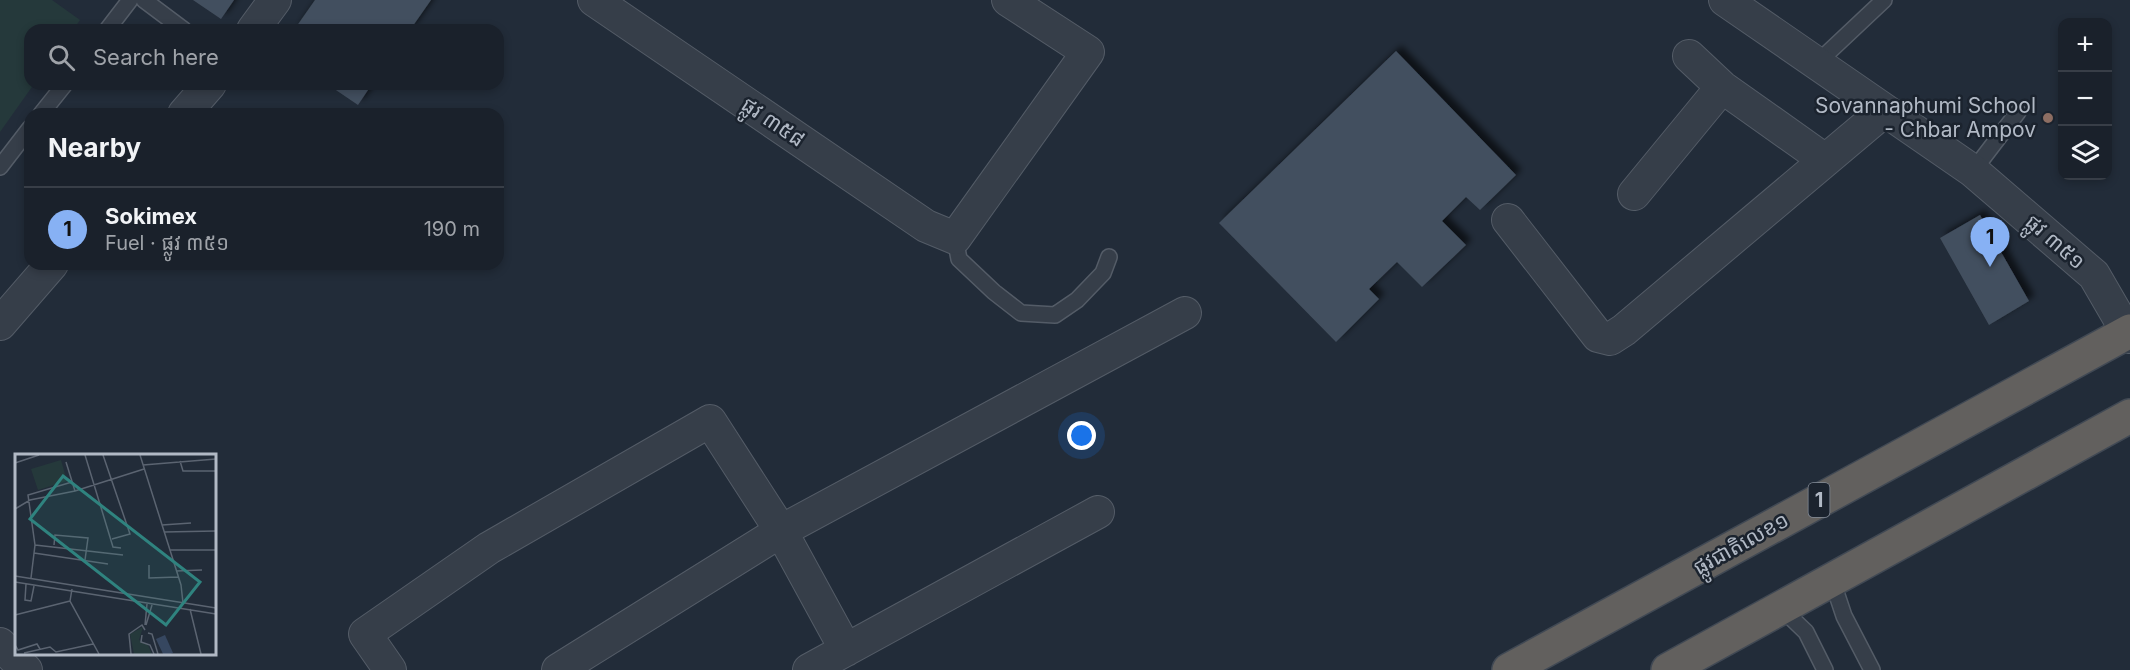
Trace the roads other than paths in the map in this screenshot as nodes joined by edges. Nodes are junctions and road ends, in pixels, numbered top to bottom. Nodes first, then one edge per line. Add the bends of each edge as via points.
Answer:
1 (130, 0) edge
2 (144, 0) edge
3 (275, 0) edge
4 (594, 0) edge
5 (1008, 0) edge
6 (1725, 0) edge
7 (1884, 0) edge
8 (112, 24) edge
9 (176, 24) edge
10 (257, 24) edge
11 (1689, 56) dead end
12 (1817, 63) junction
13 (1722, 87) junction
14 (60, 90) edge
15 (205, 90) edge
16 (46, 108) edge
17 (189, 108) edge
18 (1884, 111) junction
19 (2018, 112) dead end
20 (24, 136) edge
21 (1825, 160) junction
22 (0, 167) edge
23 (1973, 171) junction
24 (1634, 194) dead end
25 (1508, 220) dead end
26 (955, 238) junction
27 (1109, 257) dead end
28 (47, 270) edge
29 (1185, 313) dead end
30 (0, 324) edge
31 (2129, 333) edge
32 (2130, 416) edge
33 (1098, 512) dead end
34 (781, 531) junction
35 (1832, 580) junction
36 (1781, 608) junction
37 (0, 644) edge
38 (846, 650) junction
39 (26, 670) edge
40 (390, 670) edge
41 (558, 670) edge
42 (809, 670) edge
43 (1509, 670) edge
44 (1668, 670) edge
45 (1825, 670) edge
46 (1872, 670) edge

1 - 8 lane
2 - 9 lane
3 - 10 street
4 - 26 street, ផ្លូវ ៣៥៨ via 926,226
5 - 26 street via 1088,52
6 - 12 street, ផ្លូវ ៣៥១
7 - 12 lane
11 - 13 street
12 - 18 street, ផ្លូវ ៣៥១
13 - 21 street
13 - 24 street
14 - 16 lane
15 - 17 street
18 - 21 street
18 - 23 street, ផ្លូវ ៣៥១
19 - 23 lane
20 - 22 lane
21 - 25 street via 1610,339 1598,336
23 - 31 street, ផ្លូវ ៣៥១ via 2094,275
26 - 27 lane via 959,259 1021,313 1055,315 1077,300 1103,273
28 - 30 street
29 - 34 street
31 - 43 highway, ផ្លូវជាតិលេខ១ / 1
32 - 35 highway
33 - 38 street
34 - 38 street
34 - 40 street via 710,421 489,548 365,634
34 - 41 street
35 - 36 highway
35 - 46 lane via 1844,616
36 - 44 highway
36 - 45 lane via 1806,632
37 - 39 street
38 - 42 street

